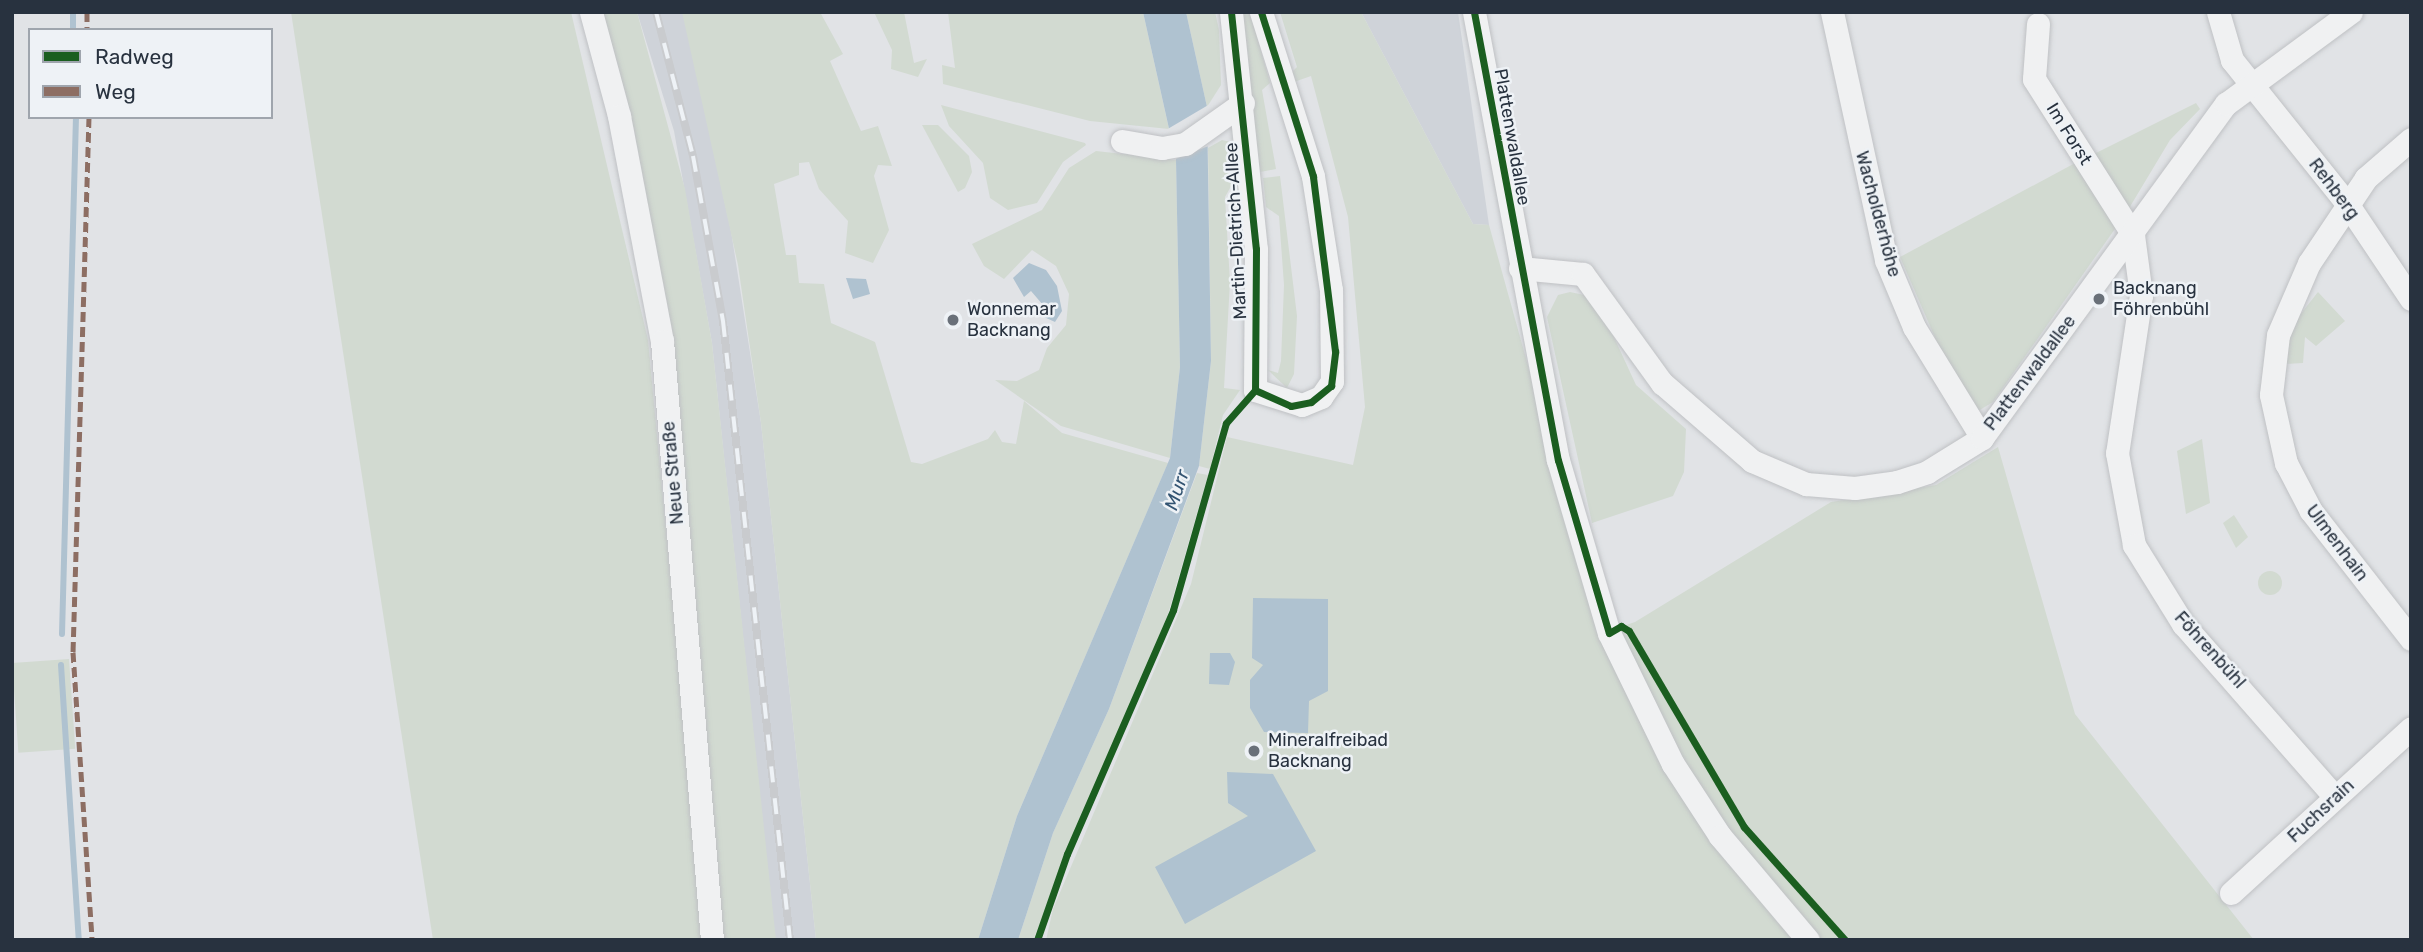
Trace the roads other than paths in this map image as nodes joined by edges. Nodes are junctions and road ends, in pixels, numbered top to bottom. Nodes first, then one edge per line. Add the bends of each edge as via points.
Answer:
1 (592, 12) edge
2 (1231, 12) edge
3 (1261, 12) edge
4 (1474, 12) edge
5 (1832, 12) edge
6 (2218, 12) edge
7 (2351, 12) edge
8 (2038, 24) dead end
9 (2252, 83) junction
10 (1235, 111) junction
11 (2411, 139) edge
12 (1122, 141) dead end
13 (2348, 205) junction
14 (2133, 235) junction
15 (1520, 268) junction
16 (2411, 299) edge
17 (1982, 438) junction
18 (2411, 639) edge
19 (2411, 729) edge
20 (2336, 797) junction
21 (2231, 893) dead end
22 (712, 940) edge
23 (1808, 940) edge

1 - 22 street, Neue Straße via 619,116 662,341
2 - 10 street, Martin-Dietrich-Allee
3 - 10 street, Martin-Dietrich-Allee via 1313,176 1331,290 1332,381 1325,395 1302,405 1255,390 1258,288
4 - 15 street, Plattenwaldallee
5 - 17 street, Wacholderhöhe via 1886,260 1914,327
6 - 9 street, Rehberg via 2232,60
7 - 9 street, Plattenwaldallee
8 - 14 street, Im Forst via 2034,79
9 - 13 street, Rehberg
9 - 14 street, Plattenwaldallee via 2205,131
10 - 12 street, Martin-Dietrich-Allee via 1174,146
11 - 13 street, Ulmenhain via 2366,178
13 - 16 street, Rehberg
13 - 18 street, Ulmenhain via 2291,298 2278,335 2273,423 2311,511
14 - 17 street, Plattenwaldallee
14 - 20 street, Föhrenbühl via 2141,295 2117,453 2134,545 2183,624
15 - 17 street, Plattenwaldallee via 1583,274 1694,416 1752,461 1784,477 1829,487 1897,482 1927,472
15 - 23 street via 1558,460 1609,633 1673,764 1720,836
19 - 20 street, Fuchsrain
20 - 21 street, Fuchsrain

